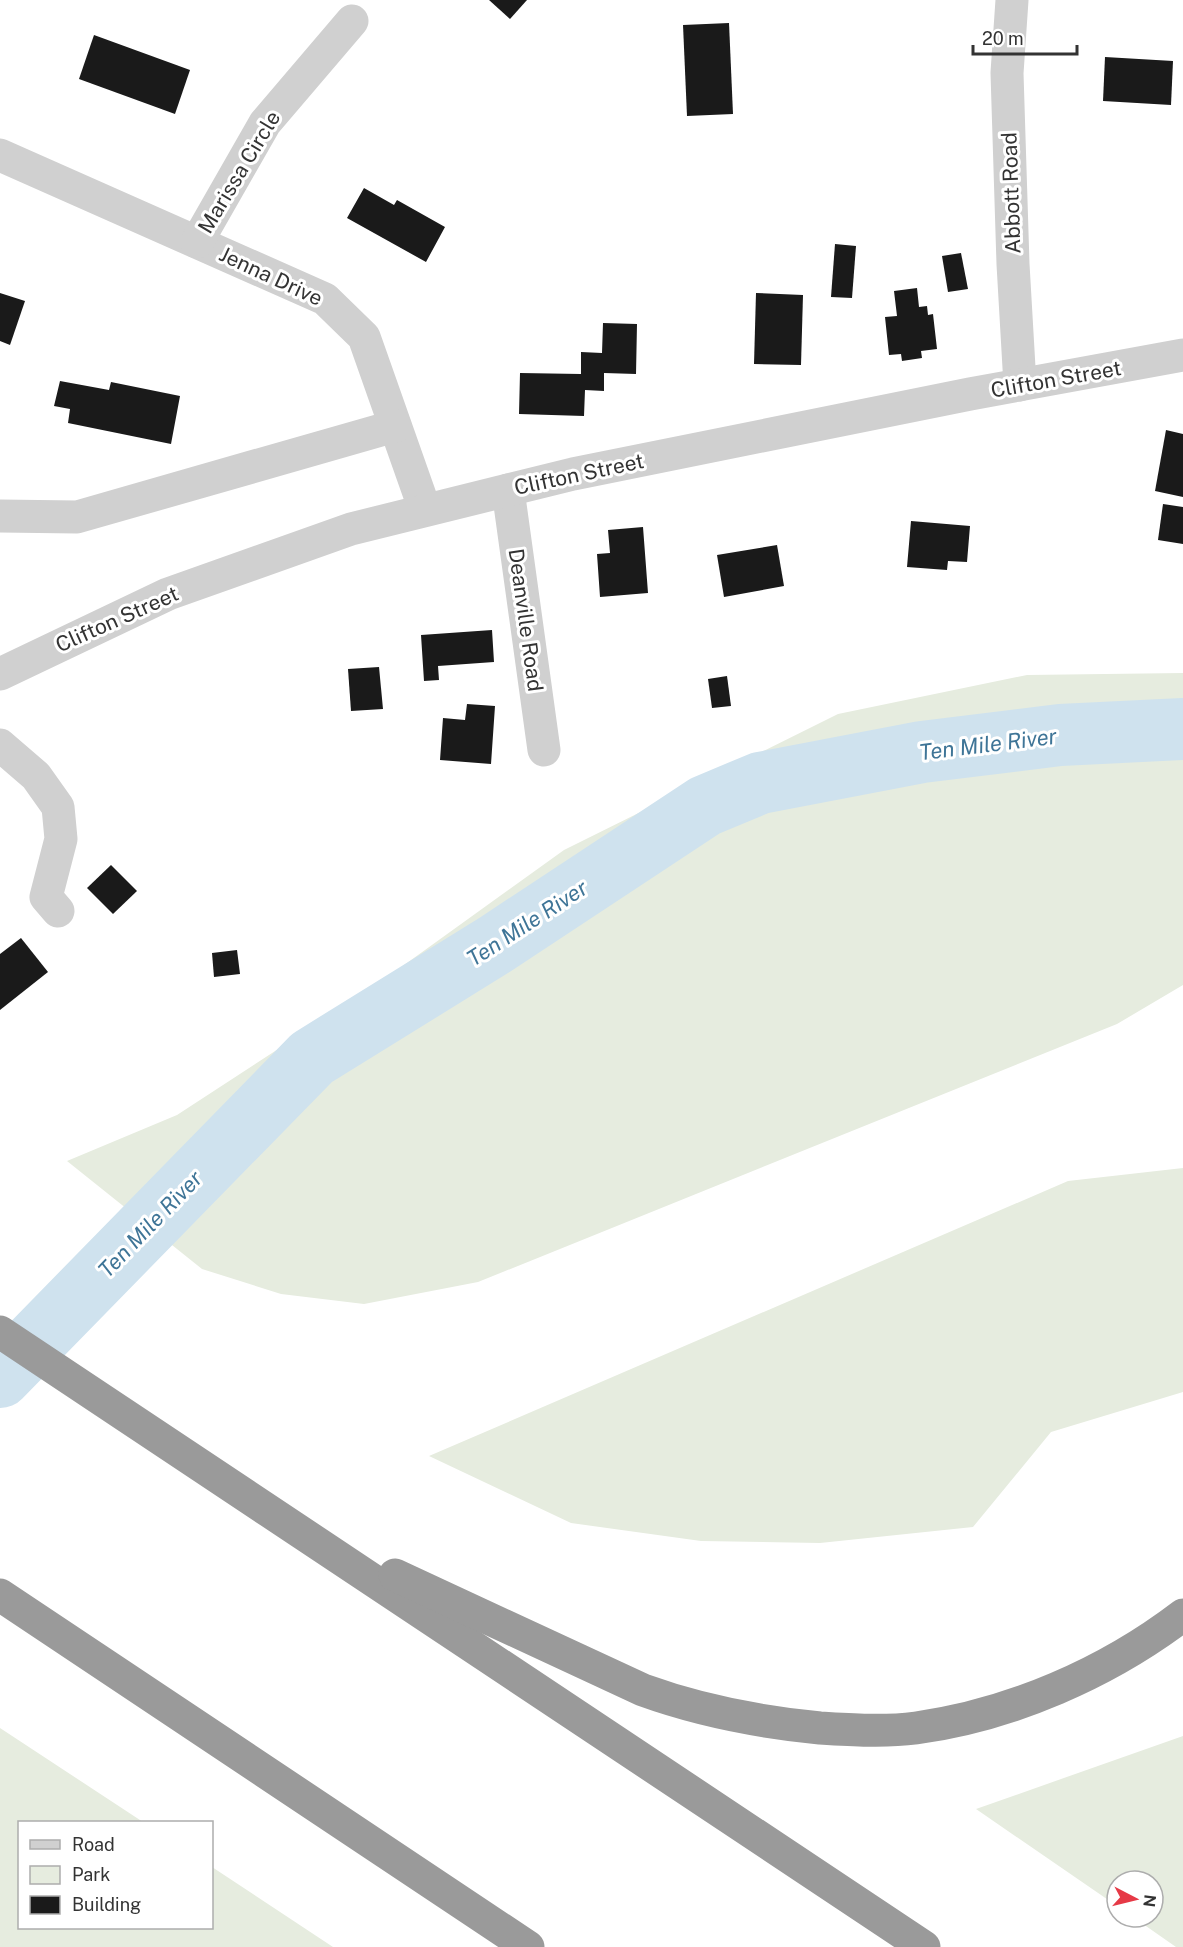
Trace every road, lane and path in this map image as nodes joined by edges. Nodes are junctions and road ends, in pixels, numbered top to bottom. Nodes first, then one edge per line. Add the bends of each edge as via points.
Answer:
1 (1012, 0) edge
2 (352, 21) dead end
3 (0, 155) edge
4 (197, 242) junction
5 (1183, 355) edge
6 (1020, 385) junction
7 (395, 426) junction
8 (508, 490) junction
9 (425, 510) junction
10 (0, 516) edge
11 (0, 674) edge
12 (0, 745) edge
13 (544, 750) dead end
14 (58, 910) dead end
15 (0, 1332) edge
16 (299, 1531) junction
17 (0, 1595) edge
18 (1183, 1615) edge
19 (528, 1947) edge
20 (924, 1947) edge

1 - 6 street, Abbott Road via 1008,73
2 - 4 street, Marissa Circle via 265,123
3 - 4 street, Jenna Drive
4 - 7 street, Jenna Drive via 325,299 364,337
5 - 6 street, Clifton Street
6 - 8 street, Clifton Street
7 - 9 street, Jenna Drive
7 - 10 street via 77,517
8 - 9 street, Clifton Street
8 - 13 street, Deanville Road
9 - 11 street, Clifton Street via 351,528 168,594
12 - 14 street via 36,776 58,807 61,839 46,897
15 - 16 highway
16 - 18 highway via 643,1690 708,1711 795,1726 891,1730 941,1724 984,1713 1072,1681 1161,1632
16 - 20 highway
17 - 19 highway

